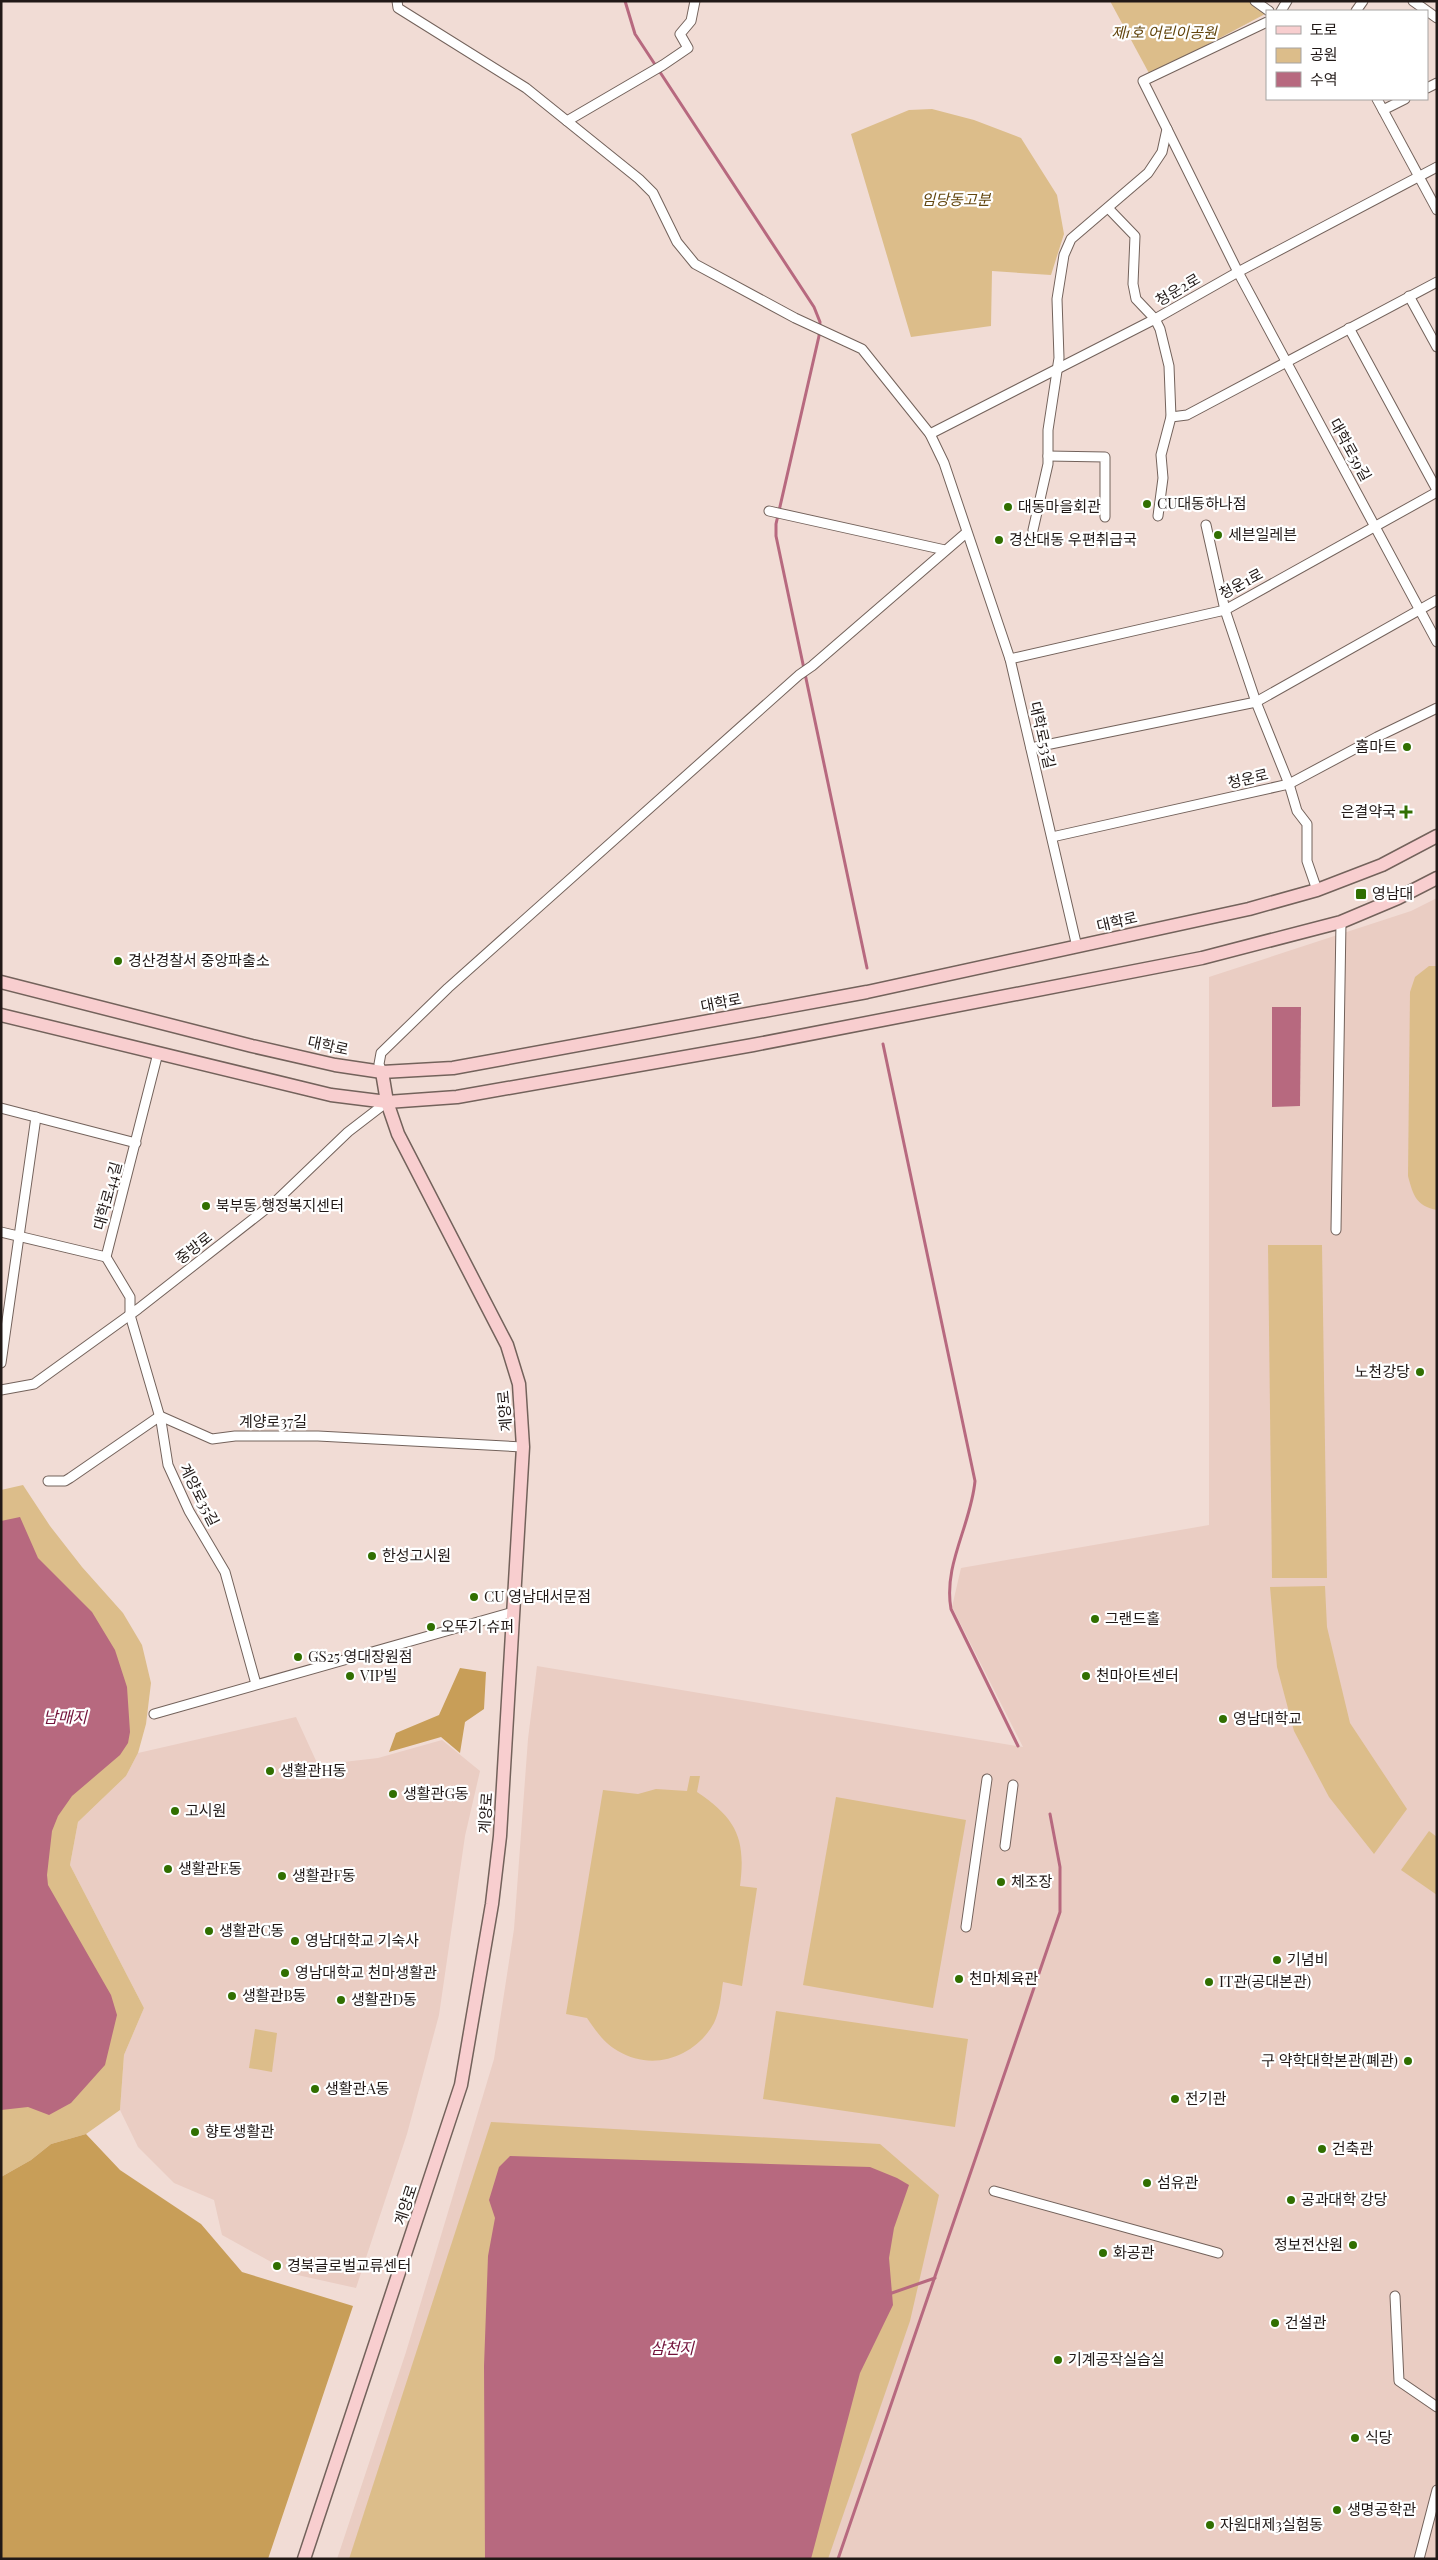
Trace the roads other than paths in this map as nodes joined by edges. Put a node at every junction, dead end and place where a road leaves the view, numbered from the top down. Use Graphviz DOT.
graph roads {
  1 [pos="398,1"];
  2 [pos="696,1"];
  3 [pos="1255,1"];
  4 [pos="1413,1"];
  5 [pos="1268,10"];
  6 [pos="1426,10"];
  7 [pos="1266,22"];
  8 [pos="1378,100"];
  9 [pos="1403,100"];
  10 [pos="1383,110"];
  11 [pos="567,121"];
  12 [pos="1167,129"];
  13 [pos="1437,167"];
  14 [pos="1418,177"];
  15 [pos="1108,208"];
  16 [pos="1437,210"];
  17 [pos="1238,272"];
  18 [pos="1437,282"];
  19 [pos="1410,296"];
  20 [pos="1155,319"];
  21 [pos="1349,328"];
  22 [pos="1437,347"];
  23 [pos="1286,362"];
  24 [pos="1057,370"];
  25 [pos="1171,417"];
  26 [pos="930,434"];
  27 [pos="1048,456"];
  28 [pos="1437,491"];
  29 [pos="769,511"];
  30 [pos="1158,516"];
  31 [pos="1105,517"];
  32 [pos="1206,525"];
  33 [pos="1376,525"];
  34 [pos="1033,530"];
  35 [pos="966,534"];
  36 [pos="945,550"];
  37 [pos="1437,600"];
  38 [pos="1224,610"];
  39 [pos="1420,610"];
  40 [pos="1437,642"];
  41 [pos="1010,660"];
  42 [pos="1256,702"];
  43 [pos="1437,708"];
  44 [pos="1031,748"];
  45 [pos="1289,784"];
  46 [pos="1437,836"];
  47 [pos="1052,837"];
  48 [pos="1437,878"];
  49 [pos="1317,890"];
  50 [pos="1341,922"];
  51 [pos="1077,947"];
  52 [pos="1,982"];
  53 [pos="1,1015"];
  54 [pos="158,1053"];
  55 [pos="382,1072"];
  56 [pos="387,1102"];
  57 [pos="1,1108"];
  58 [pos="36,1117"];
  59 [pos="136,1143"];
  60 [pos="1336,1230"];
  61 [pos="1,1232"];
  62 [pos="19,1236"];
  63 [pos="106,1257"];
  64 [pos="130,1315"];
  65 [pos="1,1363"];
  66 [pos="1,1390"];
  67 [pos="160,1416"];
  68 [pos="523,1447"];
  69 [pos="48,1481"];
  70 [pos="513,1612"];
  71 [pos="256,1684"];
  72 [pos="154,1714"];
  73 [pos="987,1779"];
  74 [pos="1013,1785"];
  75 [pos="1005,1846"];
  76 [pos="966,1927"];
  77 [pos="994,2191"];
  78 [pos="1218,2254"];
  79 [pos="1395,2296"];
  80 [pos="1437,2407"];
  81 [pos="1437,2490"];
  82 [pos="304,2559"];
  83 [pos="1419,2559"];
  1 -- 11 [label="street, 대학로53길"];
  2 -- 11 [label="street"];
  3 -- 5 [label="street"];
  4 -- 6 [label="street"];
  7 -- 12 [label="street, 대학로59길"];
  8 -- 10 [label="street"];
  9 -- 10 [label="street"];
  10 -- 14 [label="street"];
  11 -- 26 [label="street, 대학로53길"];
  12 -- 15 [label="street"];
  12 -- 17 [label="street, 대학로59길"];
  13 -- 14 [label="street, 청운2로"];
  14 -- 16 [label="street"];
  14 -- 17 [label="street, 청운2로"];
  15 -- 20 [label="street"];
  15 -- 24 [label="street"];
  17 -- 20 [label="street, 청운2로"];
  17 -- 23 [label="street, 대학로59길"];
  18 -- 19 [label="street"];
  19 -- 21 [label="street"];
  19 -- 22 [label="street"];
  20 -- 24 [label="street, 청운2로"];
  20 -- 25 [label="street"];
  21 -- 23 [label="street"];
  21 -- 28 [label="street"];
  23 -- 25 [label="street"];
  23 -- 33 [label="street, 대학로59길"];
  24 -- 26 [label="street, 청운2로"];
  24 -- 27 [label="street"];
  25 -- 30 [label="street"];
  26 -- 35 [label="street, 대학로53길"];
  27 -- 31 [label="street"];
  27 -- 34 [label="street"];
  28 -- 33 [label="street, 청운1로"];
  29 -- 36 [label="street"];
  32 -- 38 [label="street"];
  33 -- 38 [label="street, 청운1로"];
  33 -- 39 [label="street, 대학로59길"];
  35 -- 36 [label="street"];
  35 -- 41 [label="street, 대학로53길"];
  36 -- 55 [label="street"];
  37 -- 39 [label="street"];
  38 -- 41 [label="street, 청운1로"];
  38 -- 42 [label="street"];
  39 -- 40 [label="street, 대학로59길"];
  39 -- 42 [label="street"];
  41 -- 44 [label="street, 대학로53길"];
  42 -- 44 [label="street"];
  42 -- 45 [label="street"];
  43 -- 45 [label="street, 청운로"];
  44 -- 47 [label="street, 대학로53길"];
  45 -- 47 [label="street, 청운로"];
  45 -- 49 [label="street"];
  46 -- 49 [label="main road, 대학로"];
  47 -- 51 [label="street, 대학로53길"];
  48 -- 50 [label="main road"];
  49 -- 51 [label="main road, 대학로"];
  50 -- 56 [label="main road"];
  50 -- 60 [label="street"];
  51 -- 55 [label="main road, 대학로"];
  52 -- 55 [label="main road, 대학로"];
  53 -- 54 [label="main road"];
  54 -- 56 [label="main road"];
  54 -- 59 [label="street, 대학로44길"];
  55 -- 56 [label="main road, 계양로"];
  56 -- 64 [label="street, 중방로"];
  56 -- 68 [label="main road, 계양로"];
  57 -- 58 [label="street"];
  58 -- 59 [label="street"];
  58 -- 62 [label="street"];
  59 -- 63 [label="street, 대학로44길"];
  61 -- 62 [label="street"];
  62 -- 63 [label="street"];
  62 -- 65 [label="street"];
  63 -- 64 [label="street"];
  64 -- 66 [label="street, 중방로"];
  64 -- 67 [label="street, 계양로35길"];
  67 -- 68 [label="street, 계양로37길"];
  67 -- 69 [label="street"];
  67 -- 71 [label="street, 계양로35길"];
  68 -- 70 [label="main road, 계양로"];
  70 -- 71 [label="street"];
  70 -- 82 [label="main road, 계양로"];
  71 -- 72 [label="street"];
  73 -- 76 [label="street"];
  74 -- 75 [label="street"];
  77 -- 78 [label="street"];
  79 -- 80 [label="street"];
  81 -- 83 [label="street"];
}
